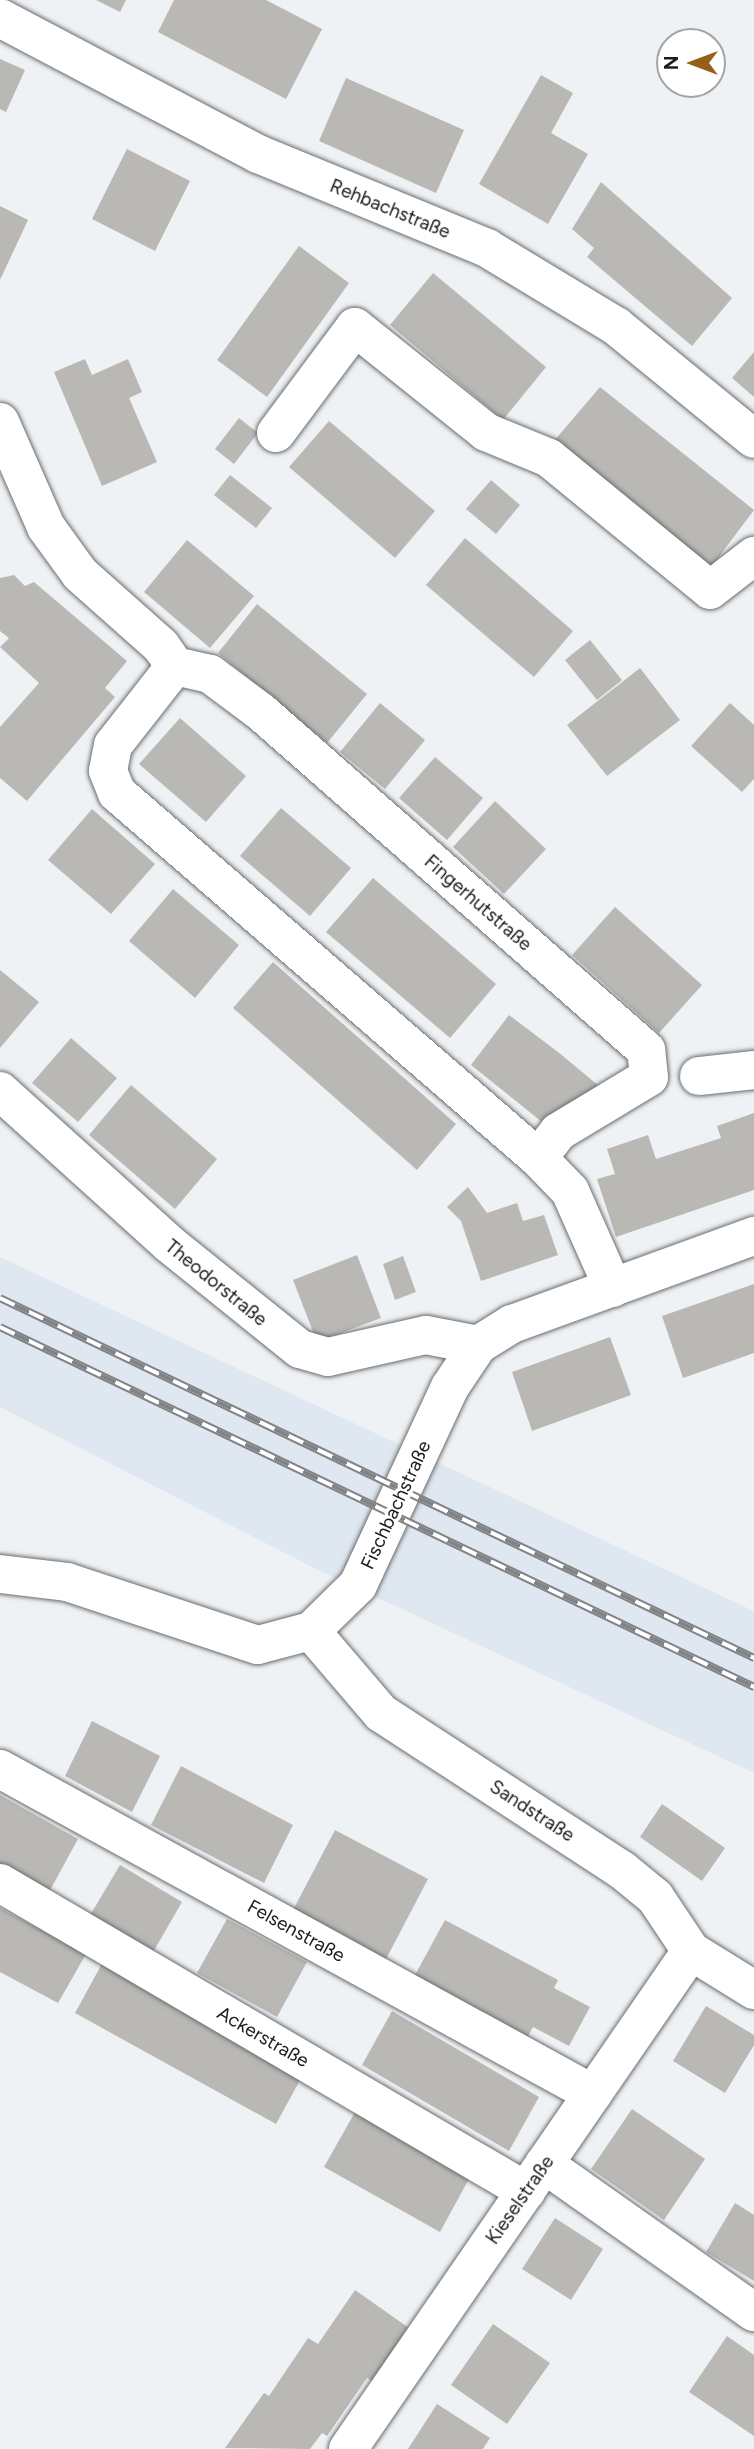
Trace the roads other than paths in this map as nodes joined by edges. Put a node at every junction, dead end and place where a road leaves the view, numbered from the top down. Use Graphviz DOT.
graph roads {
  1 [pos="0,18"];
  2 [pos="0,422"];
  3 [pos="276,433"];
  4 [pos="754,439"];
  5 [pos="754,556"];
  6 [pos="174,666"];
  7 [pos="754,1070"];
  8 [pos="699,1076"];
  9 [pos="0,1091"];
  10 [pos="538,1158"];
  11 [pos="754,1236"];
  12 [pos="613,1288"];
  13 [pos="478,1345"];
  14 [pos="0,1574"];
  15 [pos="311,1631"];
  16 [pos="0,1769"];
  17 [pos="0,1883"];
  18 [pos="691,1951"];
  19 [pos="754,1990"];
  20 [pos="593,2094"];
  21 [pos="535,2178"];
  22 [pos="754,2312"];
  23 [pos="348,2449"];
  1 -- 4 [label="street, Rehbachstraße"];
  2 -- 6 [label="street"];
  3 -- 5 [label="street"];
  6 -- 10 [label="street"];
  6 -- 10 [label="street, Fingerhutstraße"];
  7 -- 8 [label="street"];
  9 -- 13 [label="street, Theodorstraße"];
  10 -- 12 [label="street"];
  11 -- 12 [label="street, Fischbachstraße"];
  12 -- 13 [label="street, Fischbachstraße"];
  13 -- 15 [label="street, Fischbachstraße"];
  14 -- 15 [label="street, Fischbachstraße"];
  15 -- 18 [label="street, Sandstraße"];
  16 -- 20 [label="street, Felsenstraße"];
  17 -- 21 [label="street, Ackerstraße"];
  18 -- 19 [label="street, Sandstraße"];
  18 -- 20 [label="street, Kieselstraße"];
  20 -- 21 [label="street, Kieselstraße"];
  21 -- 22 [label="street, Ackerstraße"];
  21 -- 23 [label="street, Kieselstraße"];
}
